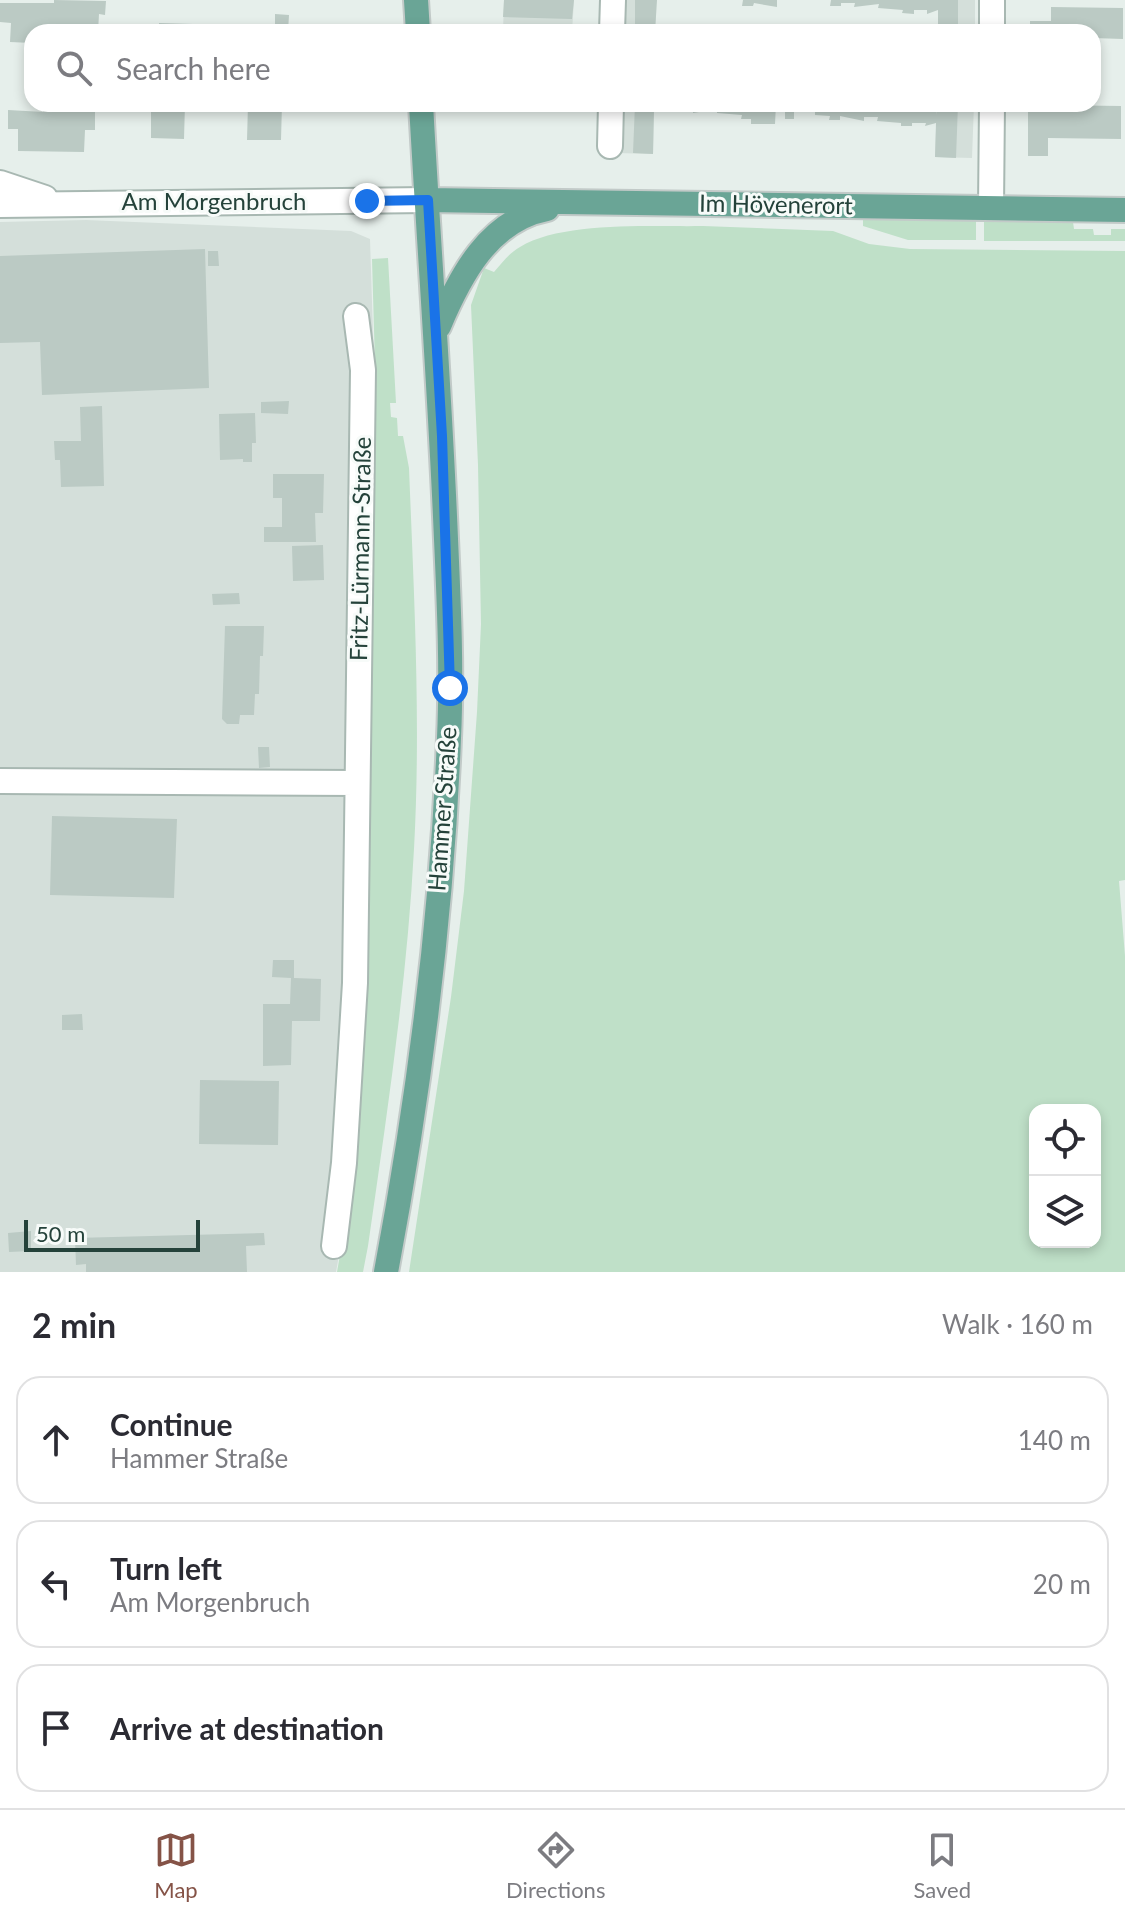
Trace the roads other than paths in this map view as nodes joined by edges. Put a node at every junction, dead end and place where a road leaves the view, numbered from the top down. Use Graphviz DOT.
graph roads {
  1 [pos="416,0"];
  2 [pos="613,0"];
  3 [pos="992,0"];
  4 [pos="418,24"];
  5 [pos="612,24"];
  6 [pos="992,24"];
  7 [pos="422,112"];
  8 [pos="611,112"];
  9 [pos="992,112"];
  10 [pos="610,146"];
  11 [pos="0,183"];
  12 [pos="428,200"];
  13 [pos="581,202"];
  14 [pos="62,204"];
  15 [pos="0,205"];
  16 [pos="991,208"];
  17 [pos="1125,210"];
  18 [pos="356,316"];
  19 [pos="437,331"];
  20 [pos="0,781"];
  21 [pos="357,783"];
  22 [pos="334,1246"];
  23 [pos="386,1272"];
  1 -- 4 [label="main road"];
  2 -- 5 [label="street"];
  3 -- 6 [label="street"];
  7 -- 12 [label="main road, Hammer Straße"];
  8 -- 10 [label="street"];
  9 -- 16 [label="street"];
  11 -- 14 [label="street"];
  12 -- 13 [label="main road, Im Hövenerort"];
  12 -- 14 [label="street, Am Morgenbruch"];
  12 -- 19 [label="main road, Hammer Straße"];
  13 -- 16 [label="main road, Im Hövenerort"];
  13 -- 19 [label="main road"];
  14 -- 15 [label="street, Am Morgenbruch"];
  16 -- 17 [label="main road, Im Hövenerort"];
  18 -- 21 [label="street, Fritz-Lürmann-Straße"];
  19 -- 23 [label="main road, Hammer Straße"];
  20 -- 21 [label="street"];
  21 -- 22 [label="street, Fritz-Lürmann-Straße"];
}
